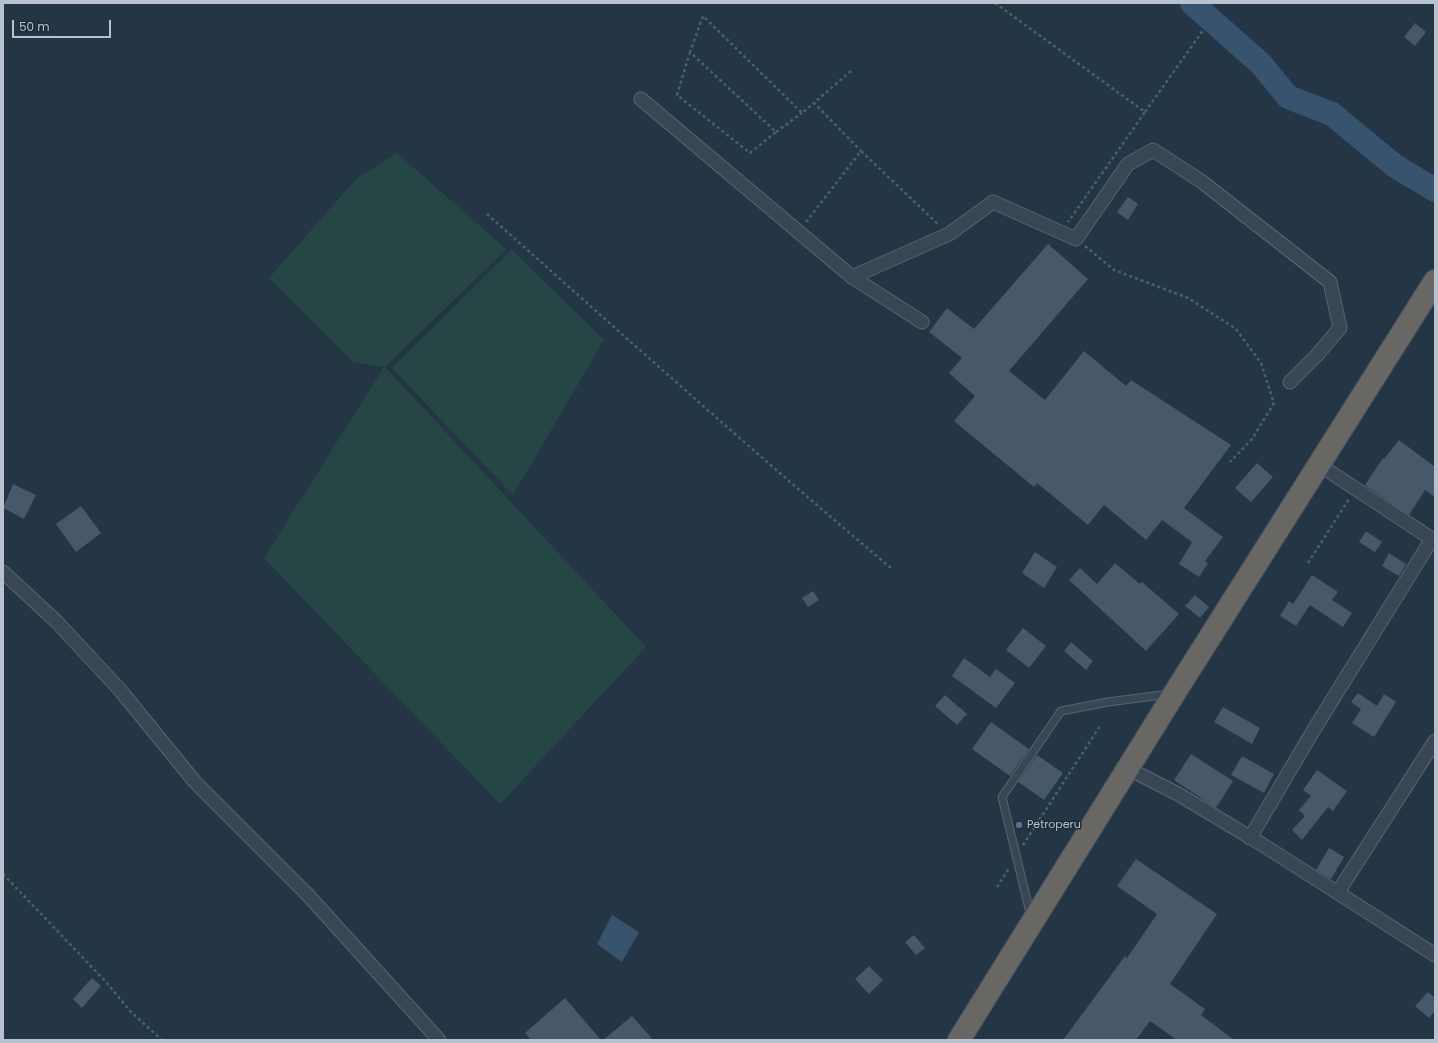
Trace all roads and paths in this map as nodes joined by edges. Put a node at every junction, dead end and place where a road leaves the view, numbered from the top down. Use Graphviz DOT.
graph roads {
  1 [pos="995,3"];
  2 [pos="1204,28"];
  3 [pos="690,52"];
  4 [pos="851,71"];
  5 [pos="641,99"];
  6 [pos="814,103"];
  7 [pos="1145,112"];
  8 [pos="802,113"];
  9 [pos="776,132"];
  10 [pos="861,152"];
  11 [pos="487,214"];
  12 [pos="798,232"];
  13 [pos="1061,232"];
  14 [pos="949,234"];
  15 [pos="1076,239"];
  16 [pos="852,277"];
  17 [pos="1435,281"];
  18 [pos="922,322"];
  19 [pos="1290,382"];
  20 [pos="1230,462"];
  21 [pos="1318,464"];
  22 [pos="1356,489"];
  23 [pos="1434,540"];
  24 [pos="1308,563"];
  25 [pos="891,568"];
  26 [pos="3,572"];
  27 [pos="1174,694"];
  28 [pos="1100,726"];
  29 [pos="1435,741"];
  30 [pos="1127,768"];
  31 [pos="1250,838"];
  32 [pos="1016,857"];
  33 [pos="3,874"];
  34 [pos="997,887"];
  35 [pos="1338,892"];
  36 [pos="1032,923"];
  37 [pos="1434,950"];
  38 [pos="162,1040"];
  39 [pos="439,1040"];
  40 [pos="959,1040"];
  1 -- 7 [label="path"];
  2 -- 7 [label="path"];
  3 -- 8 [label="path"];
  3 -- 9 [label="path"];
  3 -- 9 [label="path"];
  4 -- 6 [label="path"];
  5 -- 12 [label="street"];
  6 -- 8 [label="path"];
  6 -- 10 [label="path"];
  7 -- 13 [label="path"];
  8 -- 9 [label="path"];
  10 -- 12 [label="path"];
  10 -- 14 [label="path"];
  11 -- 25 [label="path"];
  12 -- 16 [label="street"];
  13 -- 14 [label="street"];
  13 -- 15 [label="street"];
  14 -- 16 [label="street"];
  15 -- 19 [label="street"];
  15 -- 20 [label="path"];
  16 -- 18 [label="street"];
  17 -- 21 [label="highway"];
  21 -- 22 [label="street"];
  21 -- 27 [label="highway"];
  22 -- 23 [label="street"];
  22 -- 24 [label="path"];
  23 -- 31 [label="street"];
  26 -- 39 [label="street"];
  27 -- 30 [label="highway"];
  27 -- 32 [label="lane"];
  28 -- 32 [label="path"];
  29 -- 35 [label="street"];
  30 -- 31 [label="street"];
  30 -- 36 [label="highway"];
  31 -- 35 [label="street"];
  32 -- 34 [label="path"];
  32 -- 36 [label="lane"];
  33 -- 38 [label="path"];
  35 -- 37 [label="street"];
  36 -- 40 [label="highway"];
}
